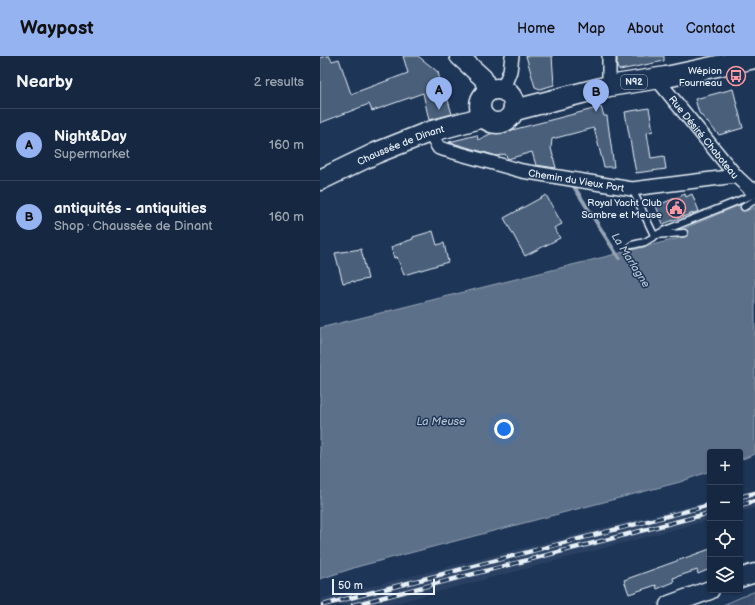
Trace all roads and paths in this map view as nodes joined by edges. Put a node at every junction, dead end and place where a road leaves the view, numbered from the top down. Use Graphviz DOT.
graph roads {
  1 [pos="459,56"];
  2 [pos="512,56"];
  3 [pos="608,56"];
  4 [pos="755,58"];
  5 [pos="656,78"];
  6 [pos="609,86"];
  7 [pos="496,90"];
  8 [pos="515,110"];
  9 [pos="484,117"];
  10 [pos="429,132"];
  11 [pos="736,176"];
  12 [pos="320,180"];
  13 [pos="632,189"];
  14 [pos="755,189"];
  15 [pos="755,194"];
  16 [pos="755,200"];
  17 [pos="744,207"];
  18 [pos="684,233"];
  19 [pos="654,235"];
  20 [pos="632,245"];
  21 [pos="755,573"];
  22 [pos="743,577"];
  23 [pos="707,591"];
  24 [pos="669,605"];
  1 -- 7 [label="main road"];
  2 -- 7 [label="street"];
  3 -- 6 [label="street"];
  4 -- 5 [label="main road, N92"];
  5 -- 6 [label="main road, N92"];
  5 -- 11 [label="street, Rue Désiré Chaboteau"];
  6 -- 8 [label="main road, N92"];
  7 -- 8 [label="main road"];
  7 -- 9 [label="main road"];
  8 -- 9 [label="main road, N92"];
  9 -- 10 [label="main road, Chaussée de Dinant"];
  10 -- 12 [label="main road, Chaussée de Dinant"];
  10 -- 13 [label="street, Chemin du Vieux Port"];
  11 -- 13 [label="street, Chemin du Vieux Port"];
  11 -- 14 [label="street, Rue Désiré Chaboteau"];
  13 -- 19 [label="lane"];
  15 -- 19 [label="lane"];
  16 -- 17 [label="lane"];
  18 -- 19 [label="lane"];
  19 -- 20 [label="lane"];
  21 -- 22 [label="main road"];
  23 -- 24 [label="main road"];
}
